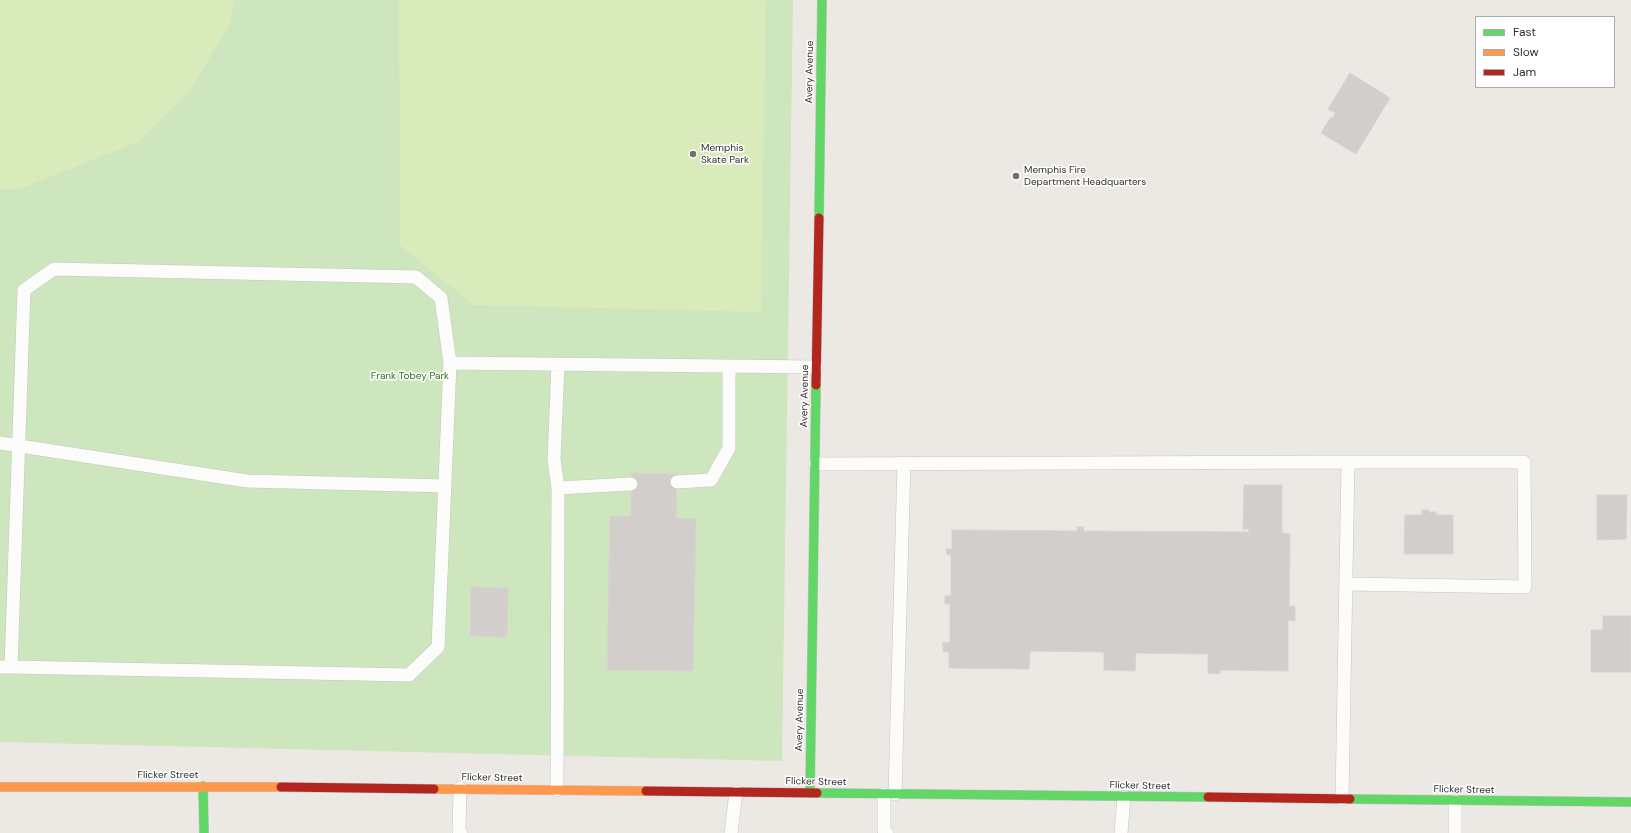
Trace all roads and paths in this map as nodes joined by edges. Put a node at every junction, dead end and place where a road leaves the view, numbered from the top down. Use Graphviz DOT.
graph roads {
  1 [pos="822,0"];
  2 [pos="450,362"];
  3 [pos="558,365"];
  4 [pos="729,366"];
  5 [pos="816,367"];
  6 [pos="0,443"];
  7 [pos="19,446"];
  8 [pos="1348,462"];
  9 [pos="904,463"];
  10 [pos="815,464"];
  11 [pos="677,482"];
  12 [pos="631,484"];
  13 [pos="445,486"];
  14 [pos="558,488"];
  15 [pos="1346,584"];
  16 [pos="6,667"];
  17 [pos="203,786"];
  18 [pos="0,787"];
  19 [pos="460,788"];
  20 [pos="557,790"];
  21 [pos="736,792"];
  22 [pos="810,793"];
  23 [pos="889,794"];
  24 [pos="1124,797"];
  25 [pos="1342,799"];
  26 [pos="1455,801"];
  27 [pos="1631,802"];
  28 [pos="204,833"];
  29 [pos="461,833"];
  30 [pos="731,833"];
  31 [pos="887,833"];
  32 [pos="1121,833"];
  33 [pos="1455,833"];
  1 -- 5 [label="street, Avery Avenue"];
  2 -- 3 [label="lane"];
  2 -- 7 [label="lane"];
  2 -- 13 [label="lane"];
  3 -- 4 [label="lane"];
  3 -- 14 [label="lane"];
  4 -- 5 [label="lane"];
  4 -- 11 [label="lane"];
  5 -- 10 [label="street, Avery Avenue"];
  6 -- 7 [label="lane"];
  7 -- 13 [label="lane"];
  7 -- 16 [label="lane"];
  8 -- 9 [label="lane"];
  8 -- 15 [label="lane"];
  8 -- 15 [label="lane"];
  9 -- 10 [label="lane"];
  9 -- 23 [label="lane"];
  10 -- 22 [label="street, Avery Avenue"];
  12 -- 14 [label="lane"];
  13 -- 16 [label="lane"];
  14 -- 20 [label="lane"];
  15 -- 25 [label="lane"];
  17 -- 18 [label="street, Flicker Street"];
  17 -- 19 [label="street, Flicker Street"];
  17 -- 28 [label="street"];
  19 -- 20 [label="street, Flicker Street"];
  19 -- 29 [label="lane"];
  20 -- 21 [label="street, Flicker Street"];
  21 -- 22 [label="street, Flicker Street"];
  21 -- 30 [label="lane"];
  22 -- 23 [label="street, Flicker Street"];
  23 -- 24 [label="street, Flicker Street"];
  23 -- 31 [label="lane"];
  24 -- 25 [label="street, Flicker Street"];
  24 -- 32 [label="lane"];
  25 -- 26 [label="street, Flicker Street"];
  26 -- 27 [label="street, Flicker Street"];
  26 -- 33 [label="lane"];
}
